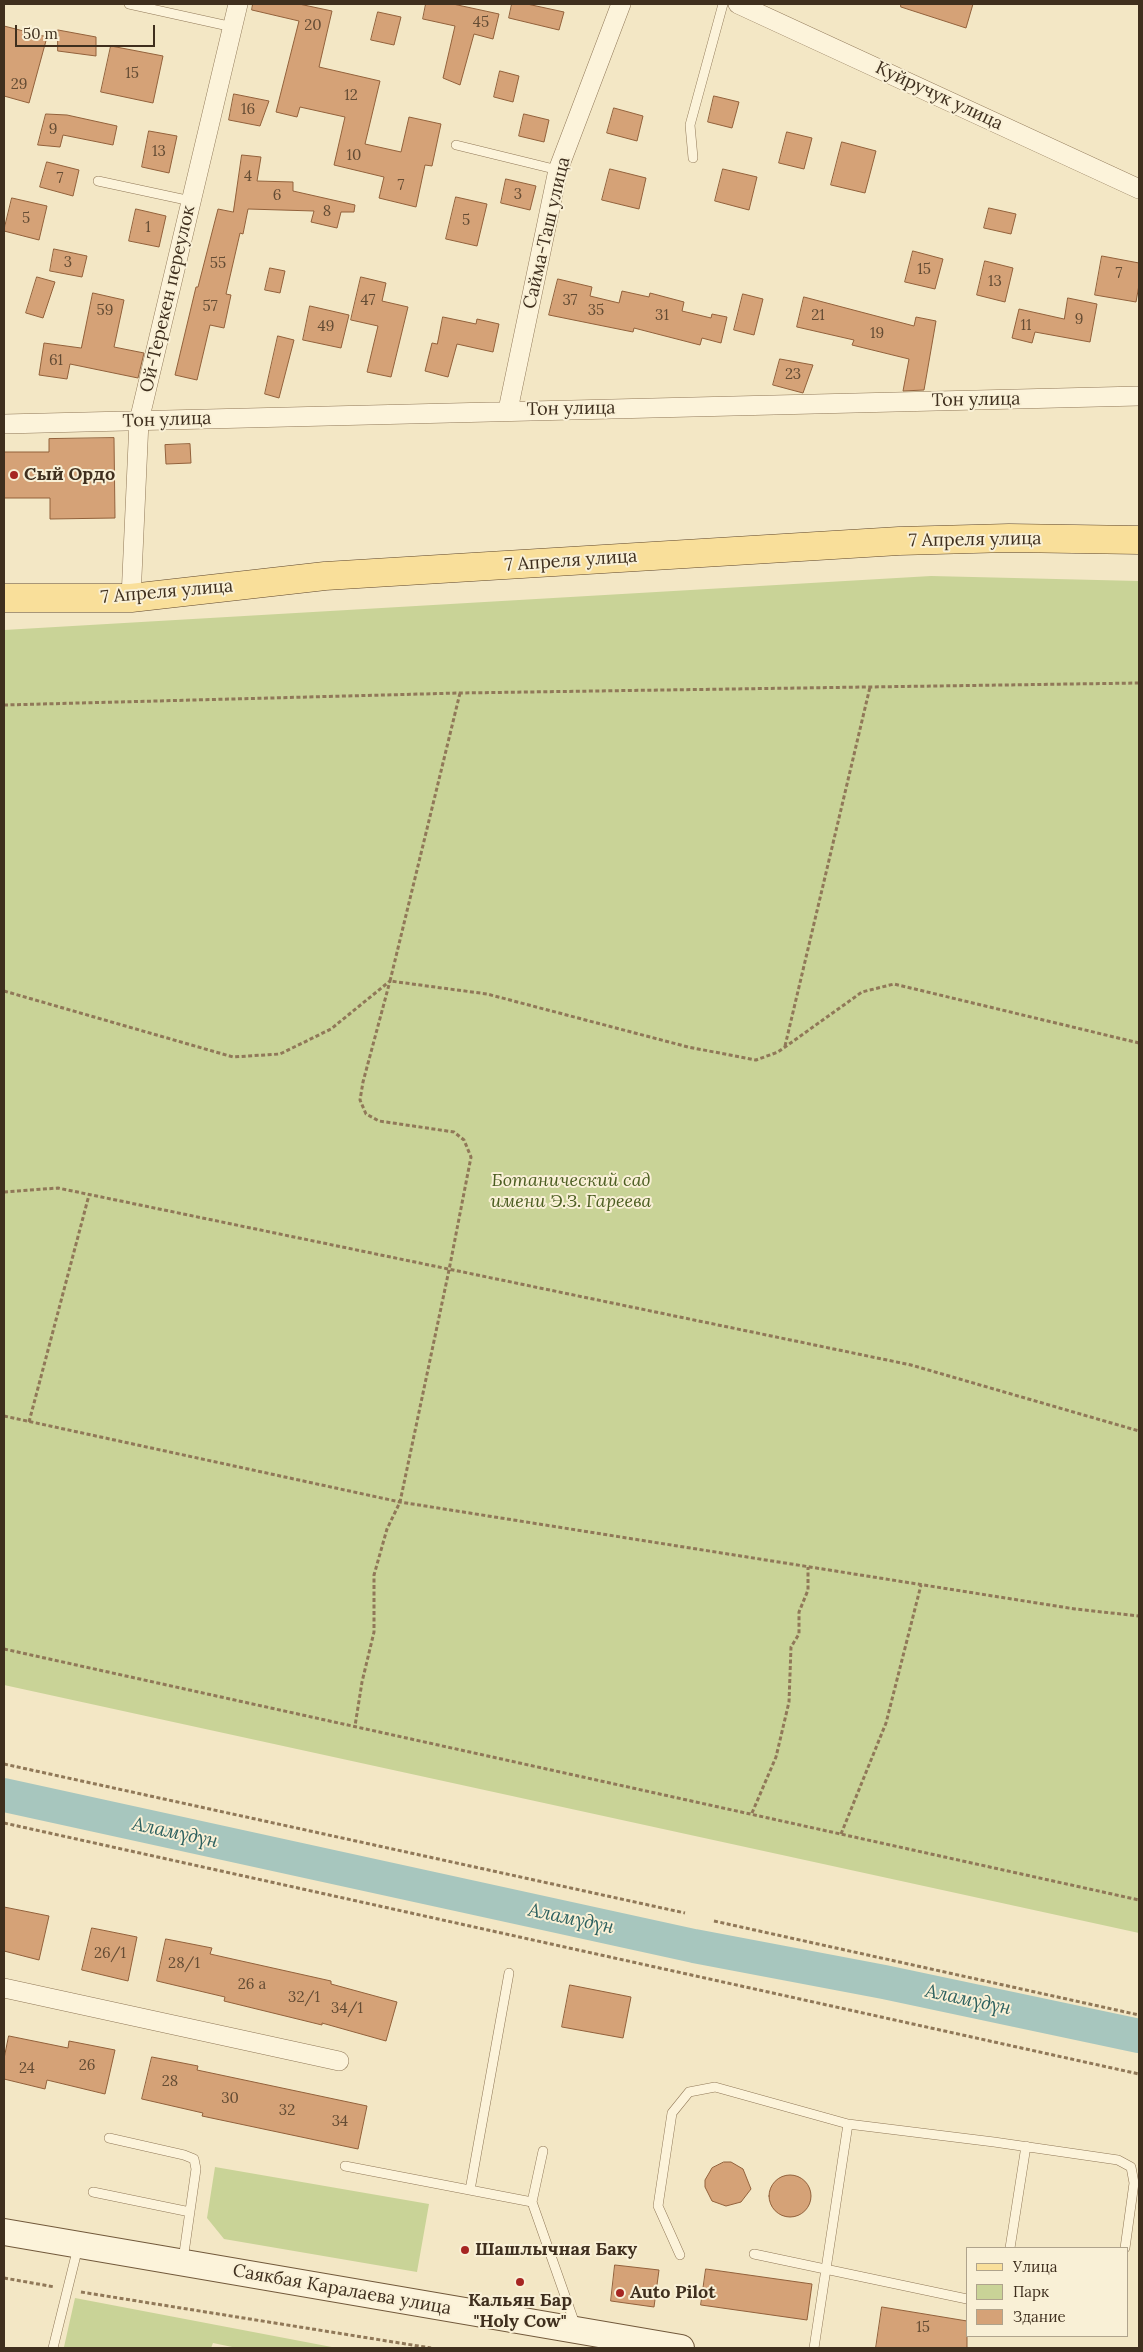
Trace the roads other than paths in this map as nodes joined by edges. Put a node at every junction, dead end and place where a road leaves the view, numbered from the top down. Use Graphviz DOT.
graph roads {
  1 [pos="129,4"];
  2 [pos="238,4"];
  3 [pos="621,4"];
  4 [pos="723,4"];
  5 [pos="738,4"];
  6 [pos="233,27"];
  7 [pos="456,145"];
  8 [pos="693,158"];
  9 [pos="558,170"];
  10 [pos="98,181"];
  11 [pos="1139,189"];
  12 [pos="191,201"];
  13 [pos="1139,396"];
  14 [pos="508,410"];
  15 [pos="139,421"];
  16 [pos="4,424"];
  17 [pos="1139,540"];
  18 [pos="4,598"];
  19 [pos="132,598"];
  20 [pos="508,1973"];
  21 [pos="4,1988"];
  22 [pos="339,2061"];
  23 [pos="848,2124"];
  24 [pos="109,2138"];
  25 [pos="1026,2146"];
  26 [pos="543,2151"];
  27 [pos="345,2166"];
  28 [pos="470,2190"];
  29 [pos="93,2192"];
  30 [pos="532,2202"];
  31 [pos="190,2212"];
  32 [pos="4,2232"];
  33 [pos="78,2245"];
  34 [pos="1010,2247"];
  35 [pos="1125,2247"];
  36 [pos="754,2254"];
  37 [pos="680,2255"];
  38 [pos="183,2262"];
  39 [pos="826,2269"];
  40 [pos="966,2299"];
  41 [pos="585,2337"];
  42 [pos="53,2348"];
  43 [pos="681,2348"];
  44 [pos="814,2348"];
  1 -- 6 [label="lane"];
  2 -- 6 [label="street, Ой-Терекен переулок"];
  3 -- 9 [label="street, Сайма-Таш улица"];
  4 -- 8 [label="lane"];
  5 -- 11 [label="street, Куйручук улица"];
  6 -- 12 [label="street, Ой-Терекен переулок"];
  7 -- 9 [label="lane"];
  9 -- 14 [label="street, Сайма-Таш улица"];
  10 -- 12 [label="lane"];
  12 -- 15 [label="street, Ой-Терекен переулок"];
  13 -- 14 [label="street, Тон улица"];
  14 -- 15 [label="street, Тон улица"];
  15 -- 16 [label="street, Тон улица"];
  15 -- 19 [label="street, Ой-Терекен переулок"];
  17 -- 19 [label="main road, 7 Апреля улица"];
  18 -- 19 [label="main road, 7 Апреля улица"];
  20 -- 28 [label="lane"];
  21 -- 22 [label="street"];
  23 -- 25 [label="lane"];
  23 -- 37 [label="lane"];
  23 -- 39 [label="lane"];
  24 -- 31 [label="lane"];
  25 -- 34 [label="lane"];
  25 -- 35 [label="lane"];
  26 -- 30 [label="lane"];
  27 -- 28 [label="lane"];
  28 -- 30 [label="lane"];
  29 -- 31 [label="lane"];
  30 -- 41 [label="lane"];
  31 -- 38 [label="lane"];
  32 -- 33 [label="main road, Саякбая Каралаева улица"];
  33 -- 38 [label="main road, Саякбая Каралаева улица"];
  33 -- 42 [label="lane"];
  36 -- 39 [label="lane"];
  38 -- 41 [label="main road, Саякбая Каралаева улица"];
  39 -- 40 [label="lane"];
  39 -- 44 [label="lane"];
  41 -- 43 [label="main road, Саякбая Каралаева улица"];
}
